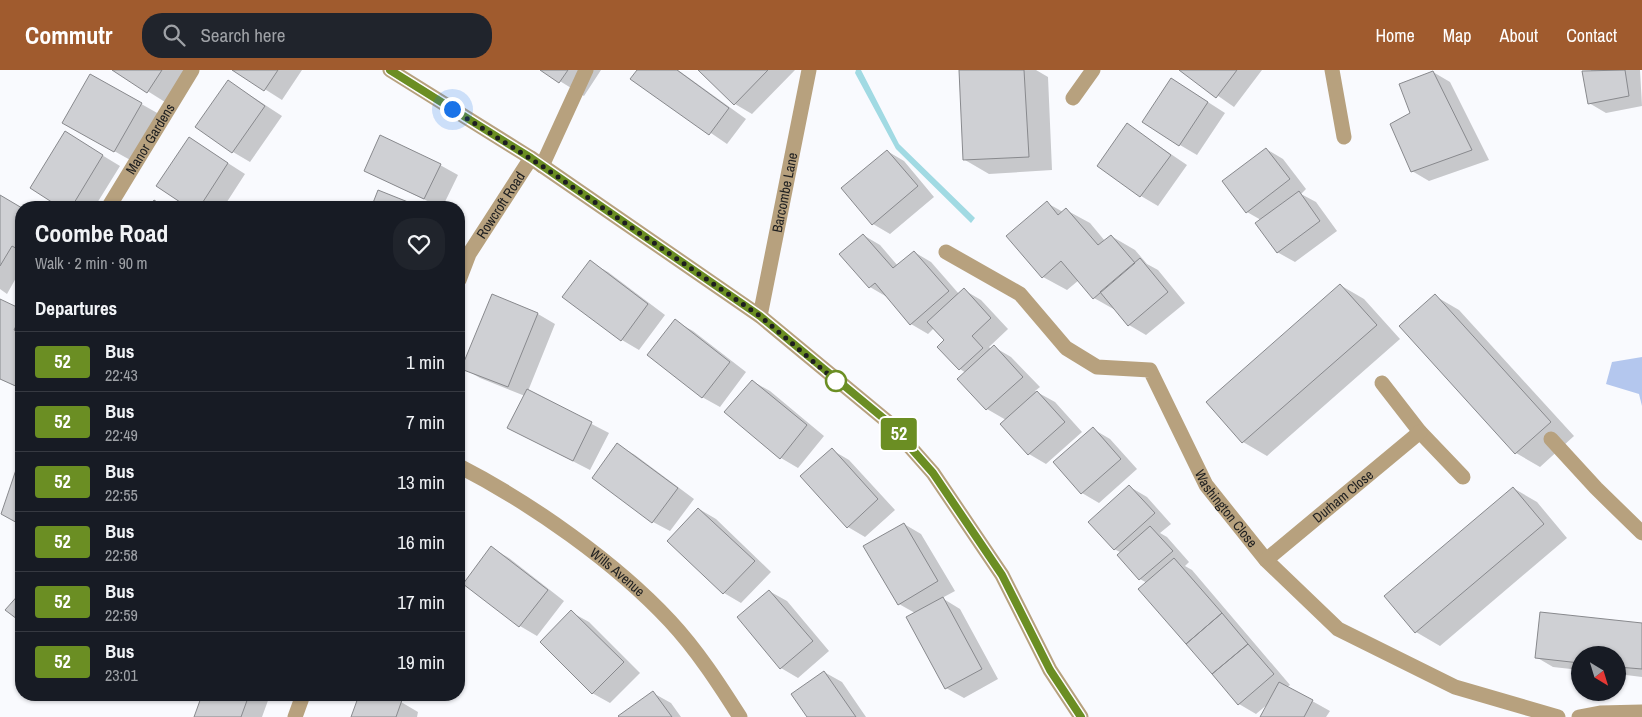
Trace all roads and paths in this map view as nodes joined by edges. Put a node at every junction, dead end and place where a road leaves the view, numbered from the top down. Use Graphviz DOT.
graph roads {
  1 [pos="192,70"];
  2 [pos="390,70"];
  3 [pos="586,70"];
  4 [pos="809,70"];
  5 [pos="1092,70"];
  6 [pos="1332,70"];
  7 [pos="1073,98"];
  8 [pos="1344,137"];
  9 [pos="536,162"];
  10 [pos="112,201"];
  11 [pos="946,252"];
  12 [pos="465,264"];
  13 [pos="760,316"];
  14 [pos="1382,383"];
  15 [pos="1420,432"];
  16 [pos="1551,439"];
  17 [pos="465,469"];
  18 [pos="1463,477"];
  19 [pos="1642,533"];
  20 [pos="1266,560"];
  21 [pos="301,701"];
  22 [pos="1642,712"];
  23 [pos="295,717"];
  24 [pos="740,717"];
  25 [pos="1081,717"];
  26 [pos="1558,717"];
  27 [pos="1579,717"];
  1 -- 10 [label="street, Manor Gardens"];
  2 -- 9 [label="street"];
  3 -- 9 [label="street, Rowcroft Road"];
  4 -- 13 [label="street, Barcombe Lane"];
  5 -- 7 [label="street"];
  6 -- 8 [label="street"];
  9 -- 12 [label="street, Rowcroft Road"];
  9 -- 13 [label="street"];
  11 -- 20 [label="street, Washington Close"];
  13 -- 25 [label="street"];
  14 -- 15 [label="street"];
  15 -- 18 [label="street"];
  15 -- 20 [label="street, Durham Close"];
  16 -- 19 [label="street"];
  17 -- 24 [label="street, Wills Avenue"];
  20 -- 26 [label="street, Washington Close"];
  21 -- 23 [label="street"];
  22 -- 27 [label="street"];
}
